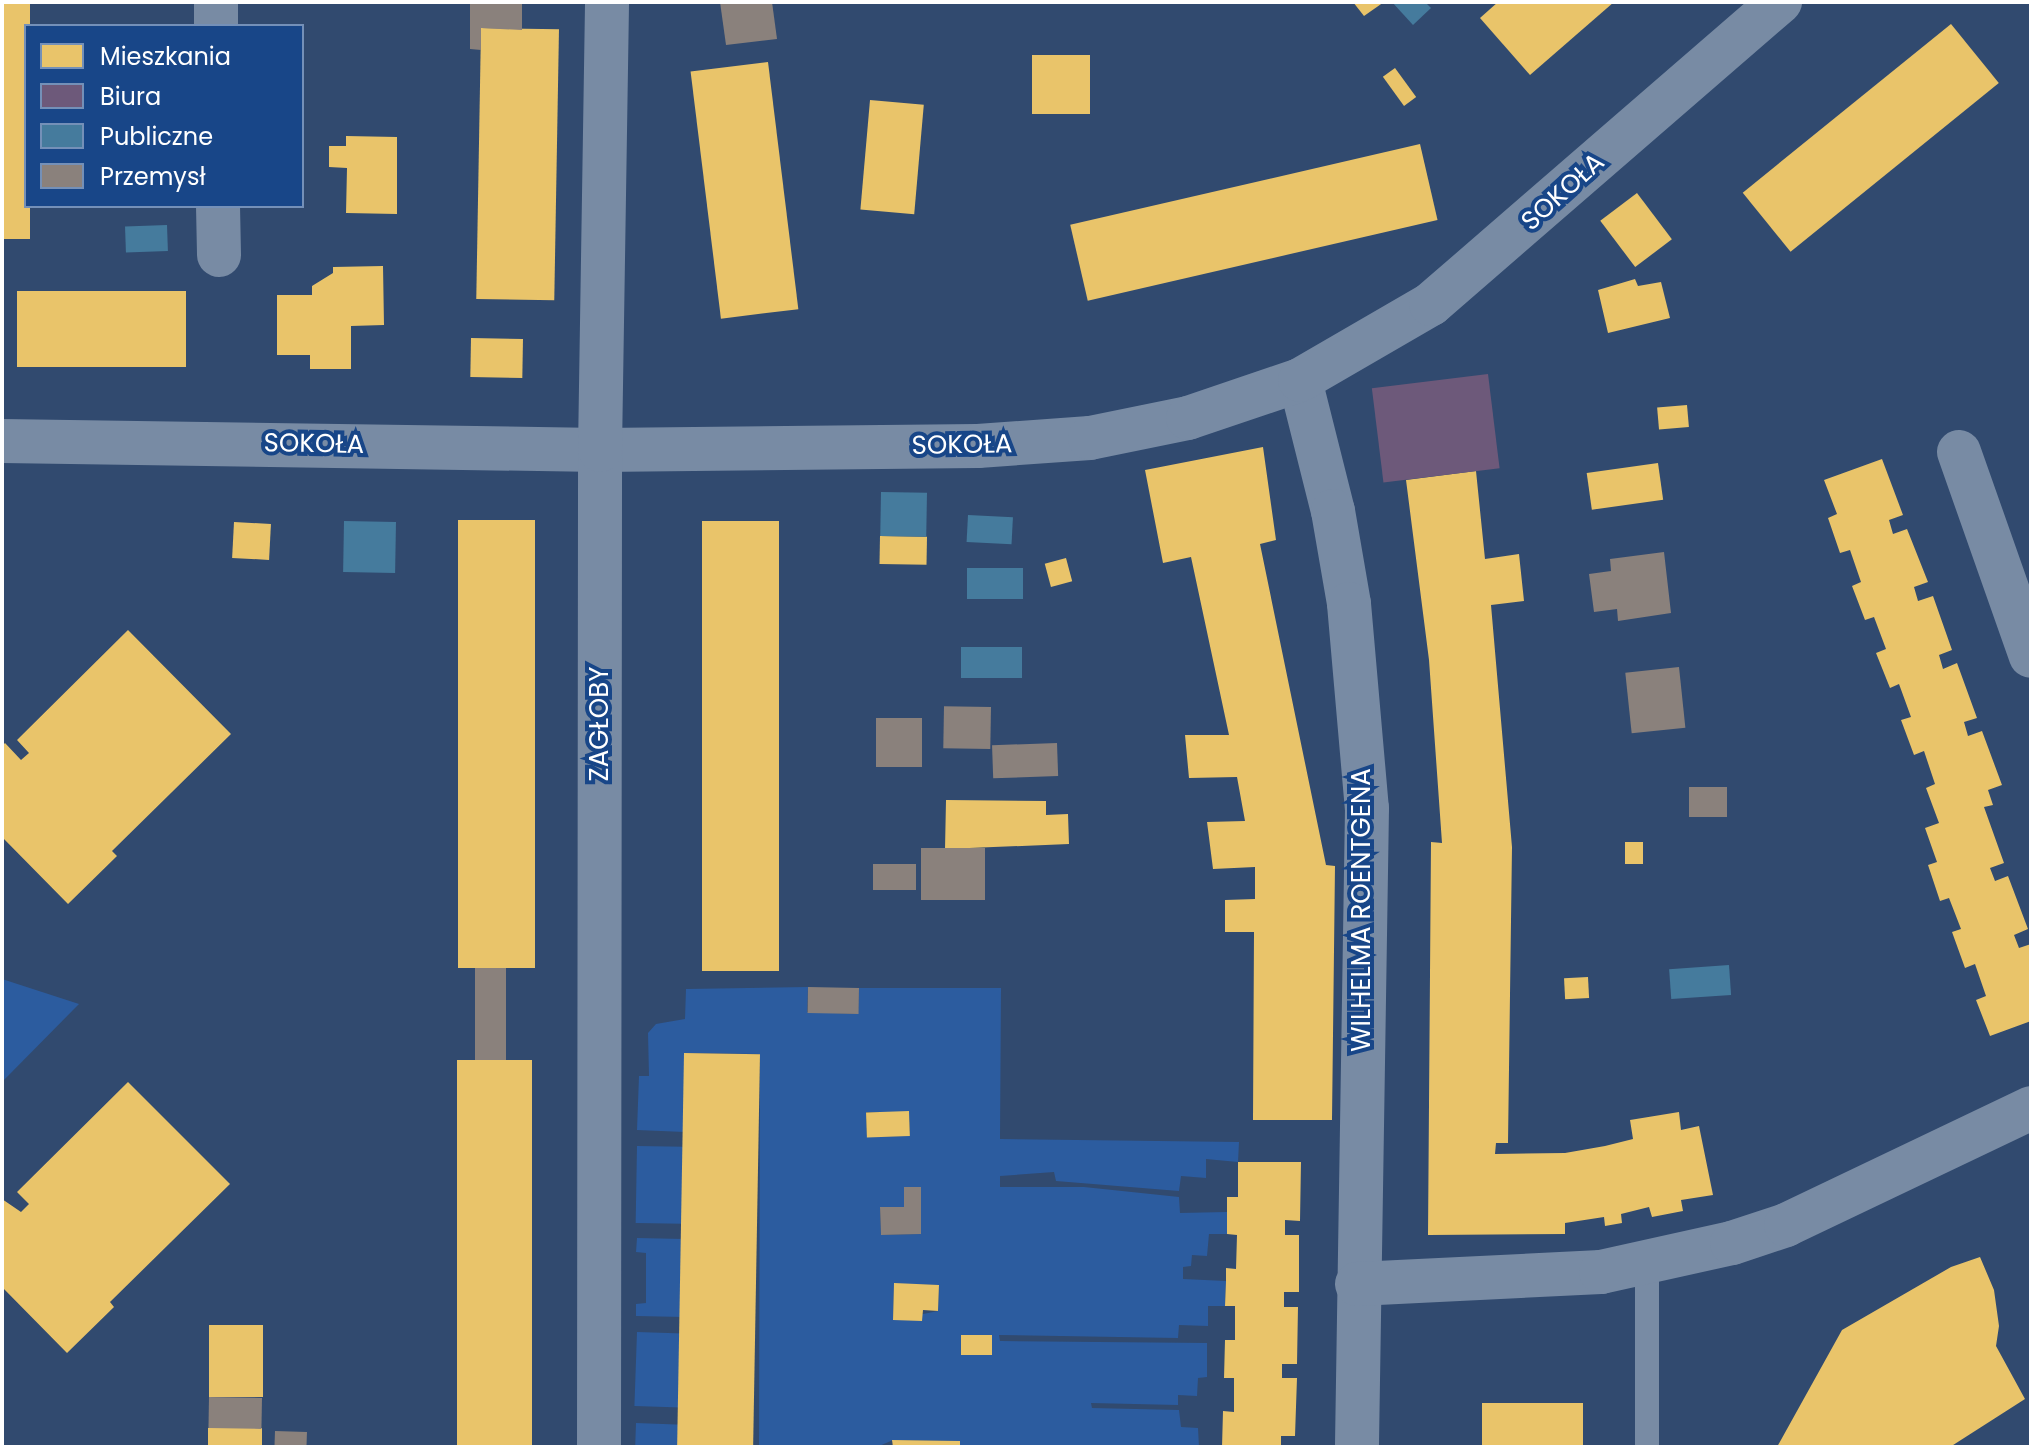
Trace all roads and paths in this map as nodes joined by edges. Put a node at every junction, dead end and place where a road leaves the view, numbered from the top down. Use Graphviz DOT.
graph roads {
  1 [pos="216,2"];
  2 [pos="607,2"];
  3 [pos="1780,2"];
  4 [pos="216,24"];
  5 [pos="218,208"];
  6 [pos="219,255"];
  7 [pos="1300,380"];
  8 [pos="2,441"];
  9 [pos="600,450"];
  10 [pos="1959,452"];
  11 [pos="2031,656"];
  12 [pos="2031,1108"];
  13 [pos="1647,1266"];
  14 [pos="1357,1284"];
  15 [pos="599,1447"];
  16 [pos="1357,1447"];
  17 [pos="1647,1447"];
  1 -- 4 [label="street"];
  2 -- 9 [label="street, ZAGŁOBY"];
  3 -- 7 [label="street, SOKOŁA"];
  5 -- 6 [label="street"];
  7 -- 9 [label="street, SOKOŁA"];
  7 -- 14 [label="street, WILHELMA ROENTGENA"];
  8 -- 9 [label="street, SOKOŁA"];
  9 -- 15 [label="street, ZAGŁOBY"];
  10 -- 11 [label="street"];
  12 -- 13 [label="street"];
  13 -- 14 [label="street"];
  13 -- 17 [label="lane"];
  14 -- 16 [label="street, WILHELMA ROENTGENA"];
}
